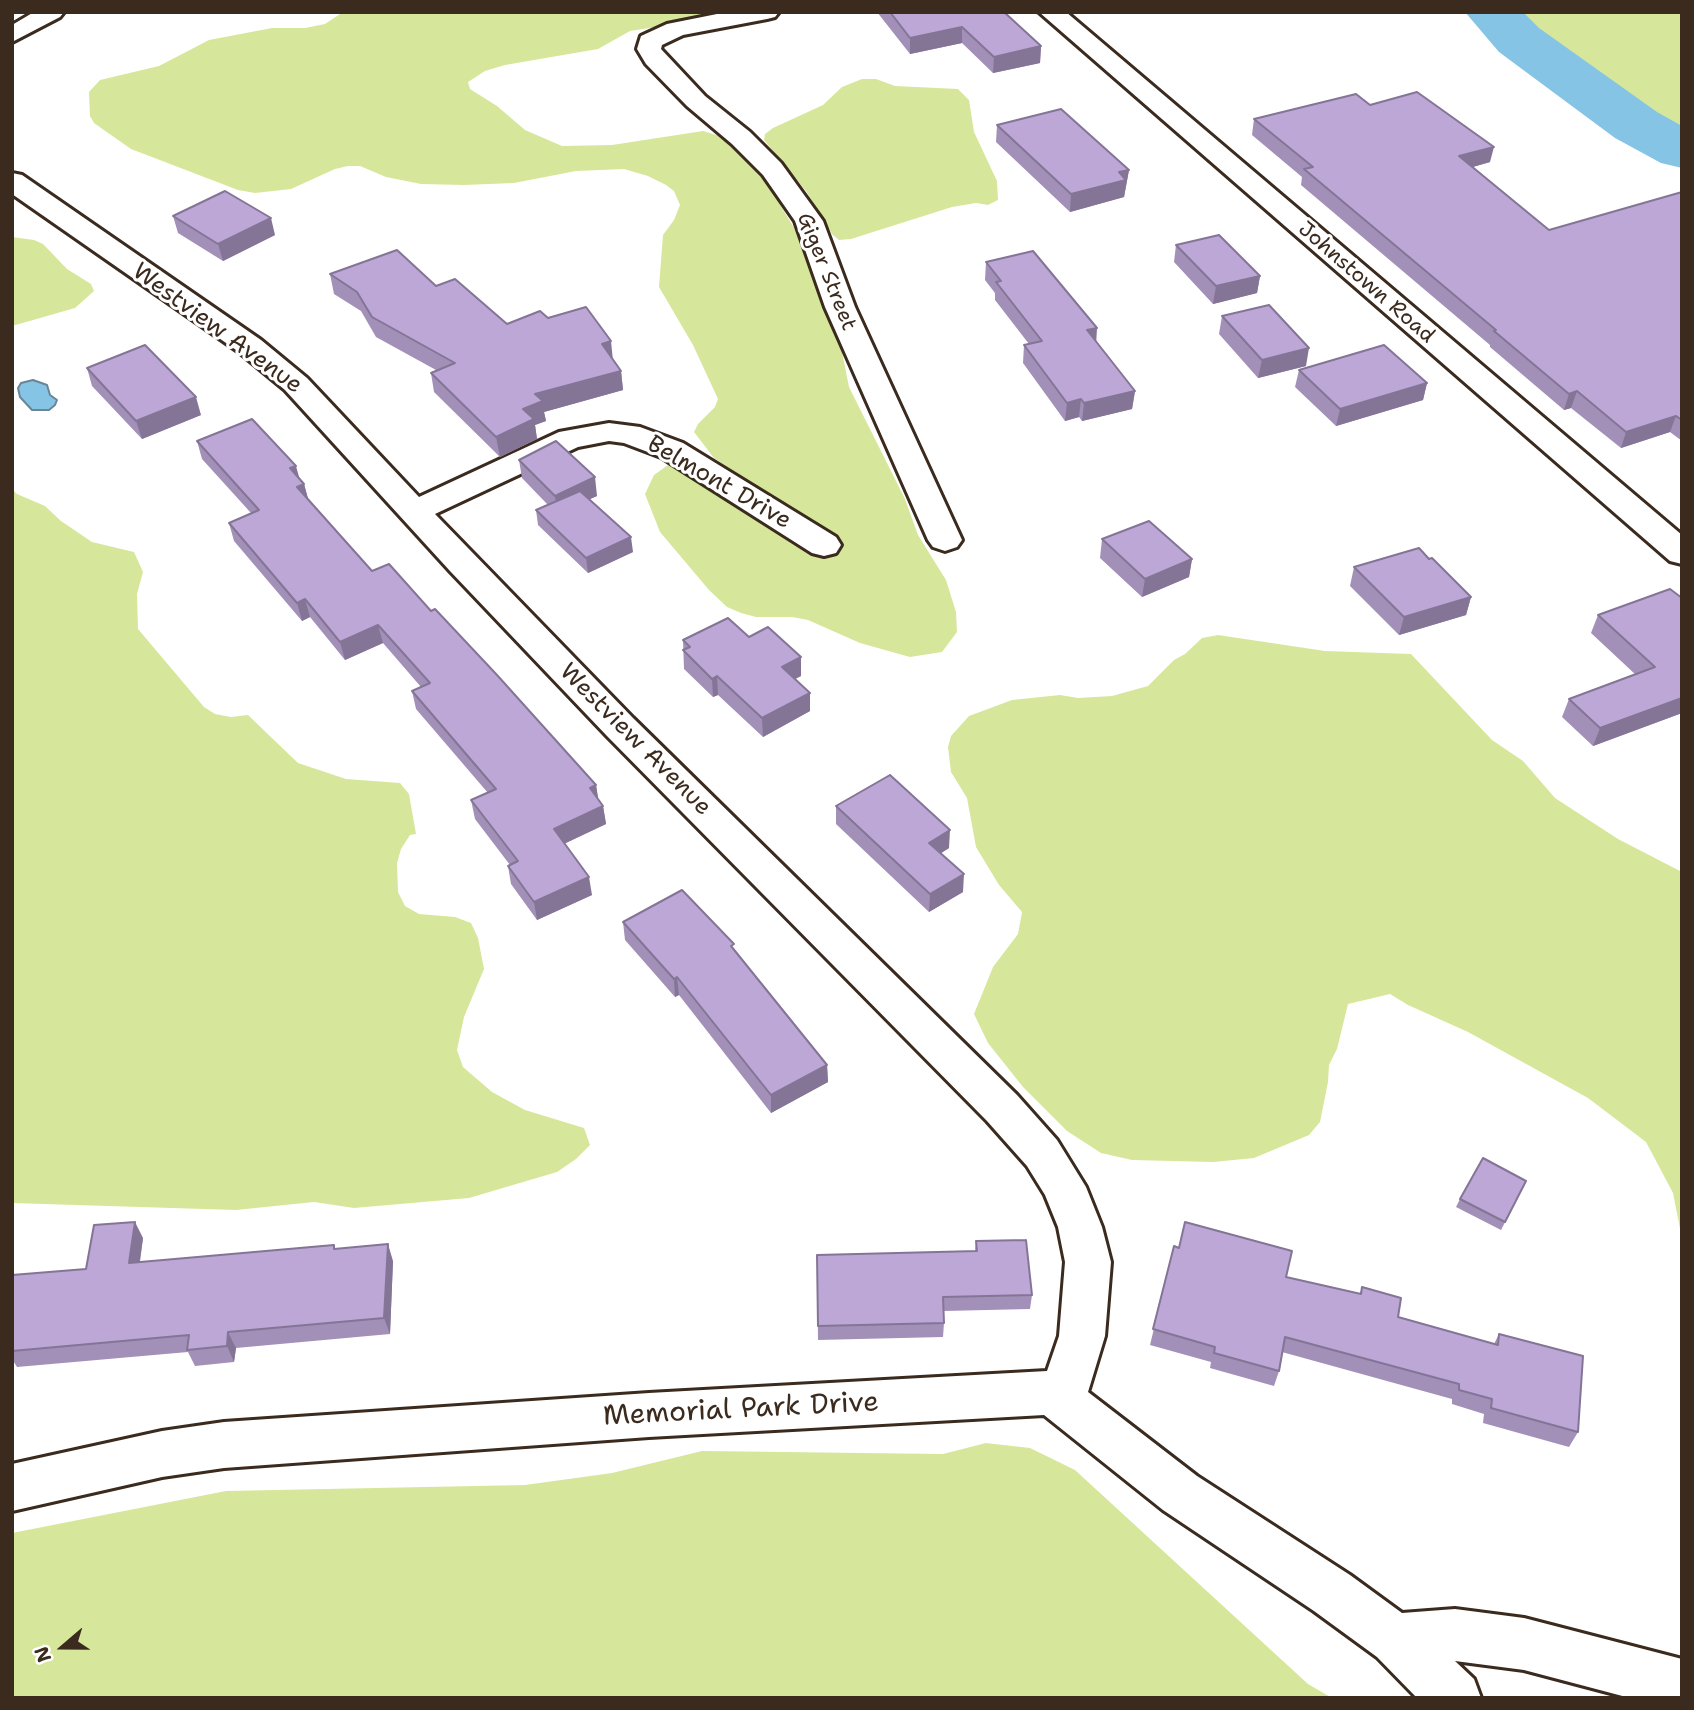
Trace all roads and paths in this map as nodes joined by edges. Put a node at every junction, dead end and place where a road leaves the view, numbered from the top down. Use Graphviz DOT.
graph roads {
  1 [pos="52,12"];
  2 [pos="767,12"];
  3 [pos="1051,12"];
  4 [pos="12,35"];
  5 [pos="12,181"];
  6 [pos="415,511"];
  7 [pos="945,540"];
  8 [pos="824,545"];
  9 [pos="1682,553"];
  10 [pos="1062,1400"];
  11 [pos="12,1488"];
  12 [pos="1395,1639"];
  13 [pos="1682,1685"];
  14 [pos="1455,1698"];
  1 -- 4 [label="street"];
  2 -- 7 [label="street, Giger Street"];
  3 -- 9 [label="street, Johnstown Road"];
  5 -- 6 [label="street, Westview Avenue"];
  6 -- 8 [label="street, Belmont Drive"];
  6 -- 10 [label="street, Westview Avenue"];
  10 -- 11 [label="street, Memorial Park Drive"];
  10 -- 12 [label="street, Memorial Park Drive"];
  12 -- 13 [label="street"];
  12 -- 14 [label="street, Memorial Park Drive"];
}
